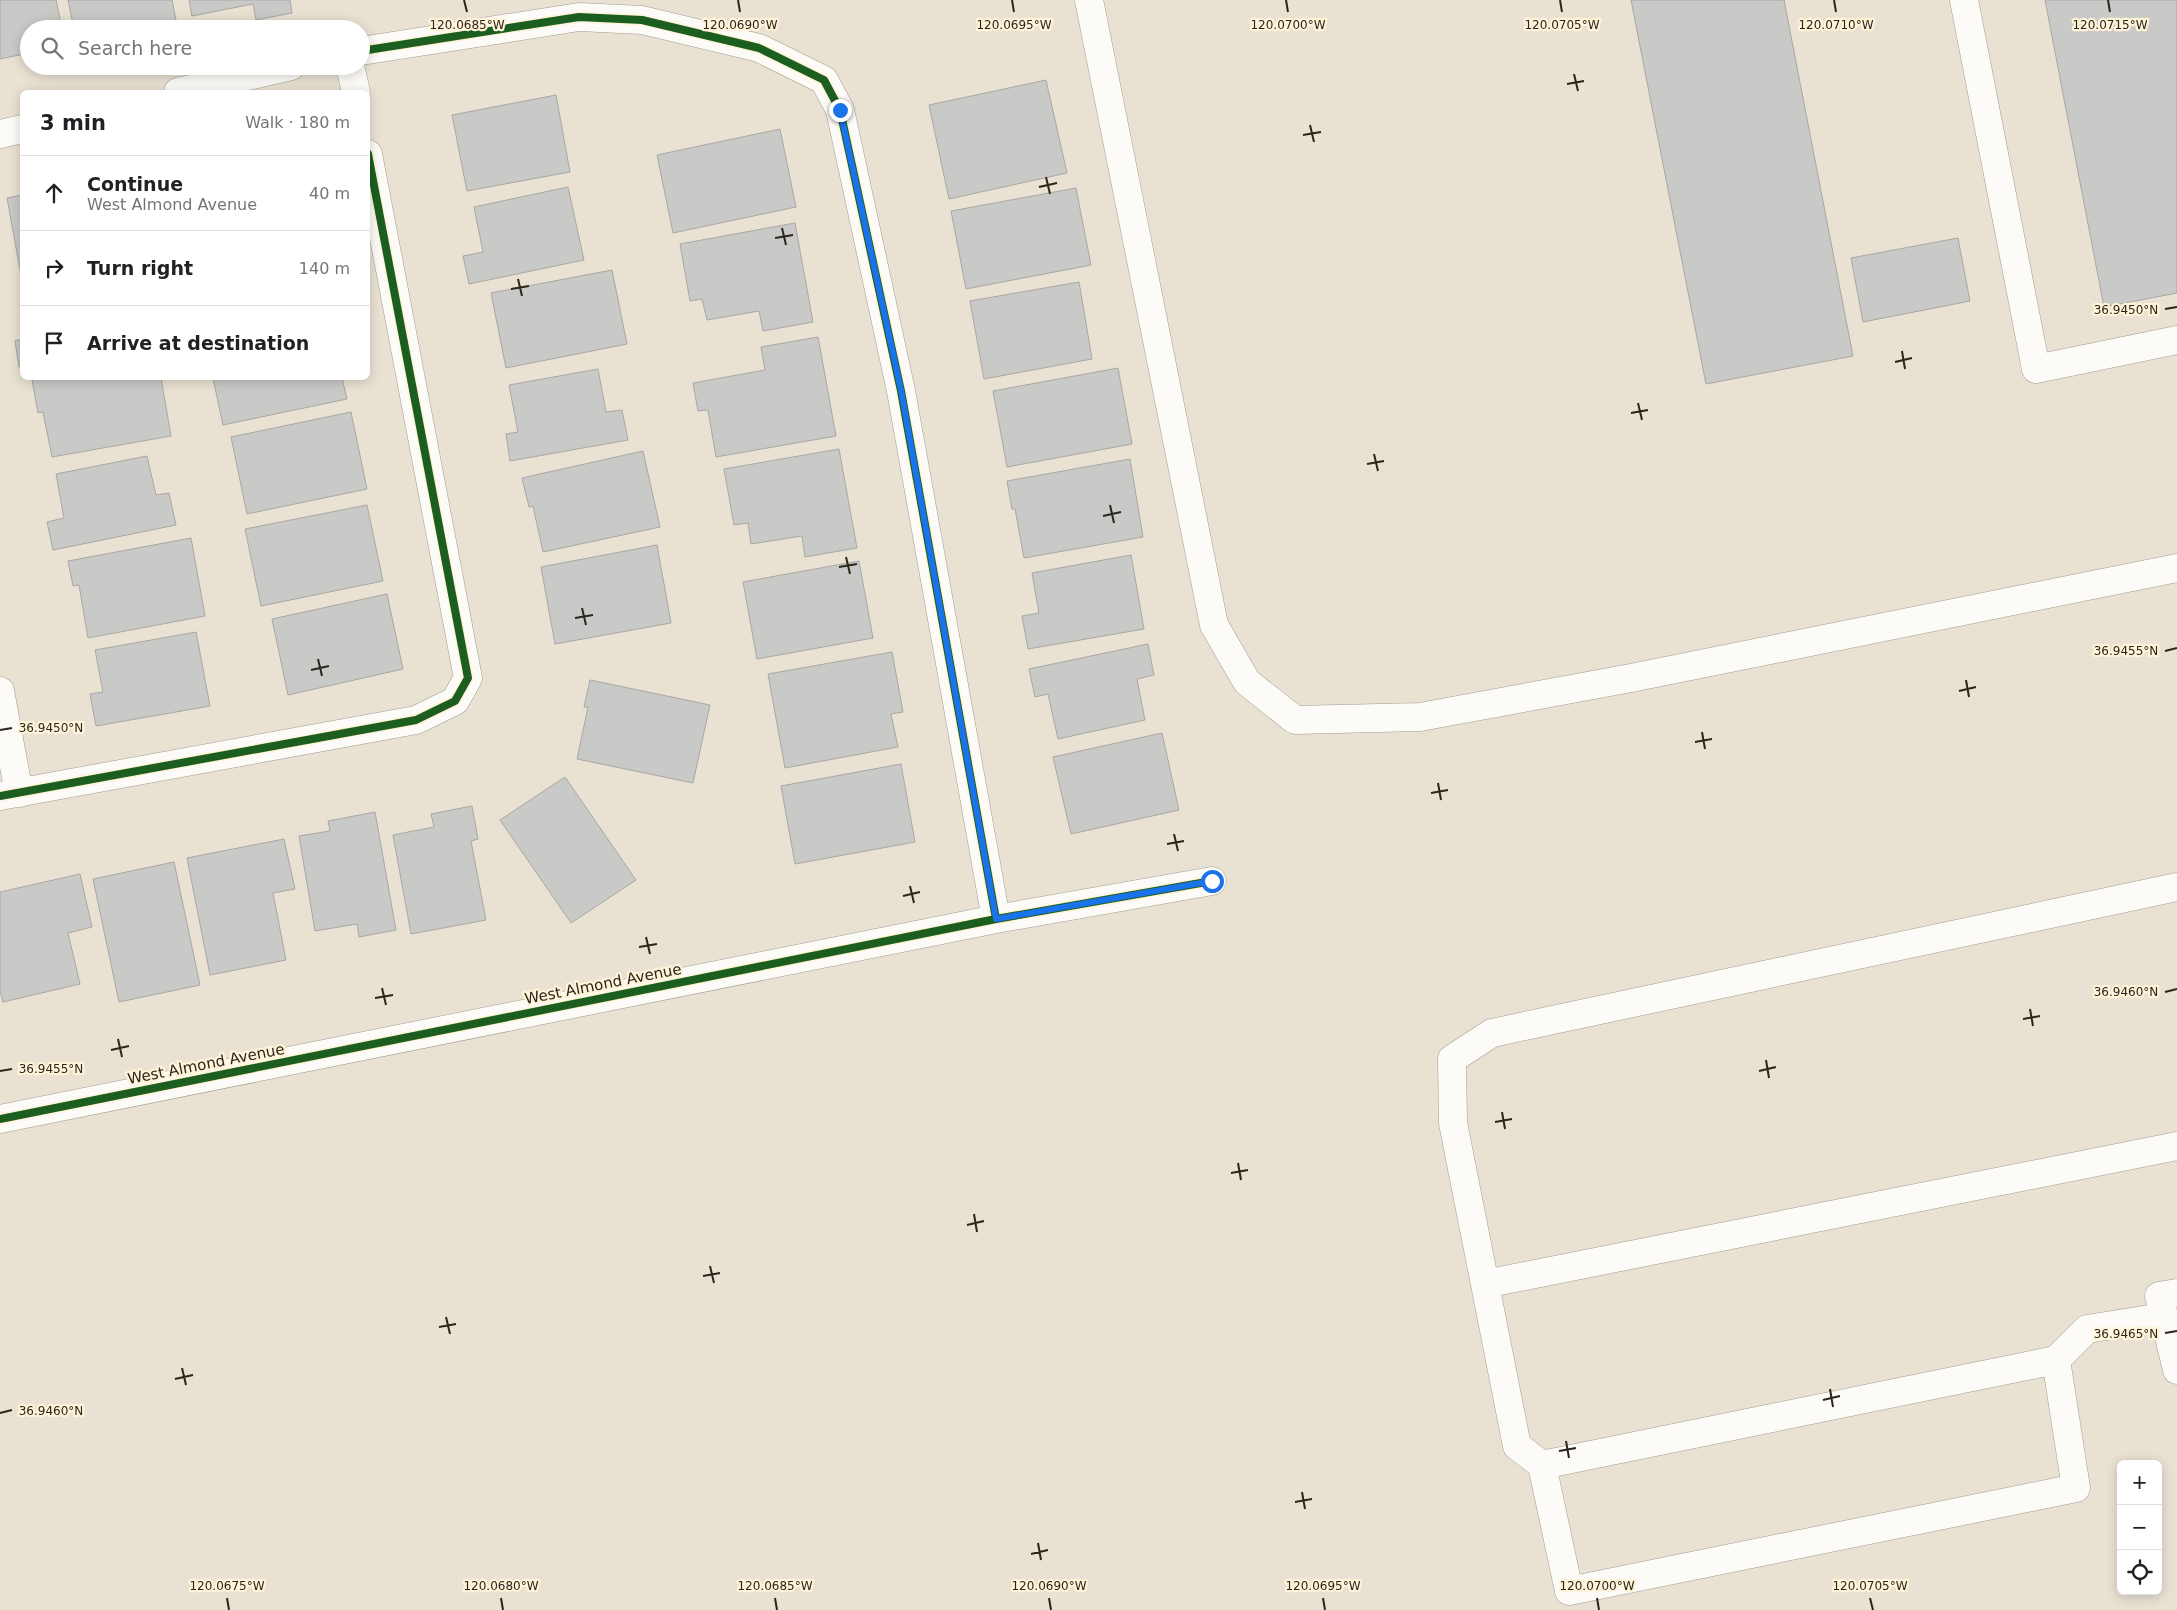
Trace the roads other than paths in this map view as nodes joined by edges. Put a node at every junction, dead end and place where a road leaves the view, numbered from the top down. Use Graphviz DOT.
graph roads {
  1 [pos="1089,0"];
  2 [pos="1964,0"];
  3 [pos="370,50"];
  4 [pos="252,75"];
  5 [pos="352,75"];
  6 [pos="187,90"];
  7 [pos="356,90"];
  8 [pos="20,129"];
  9 [pos="0,134"];
  10 [pos="370,164"];
  11 [pos="2177,340"];
  12 [pos="2177,568"];
  13 [pos="0,691"];
  14 [pos="9,794"];
  15 [pos="1212,881"];
  16 [pos="2177,887"];
  17 [pos="996,919"];
  18 [pos="0,1119"];
  19 [pos="2177,1146"];
  20 [pos="1485,1284"];
  21 [pos="2166,1302"];
  22 [pos="2056,1360"];
  23 [pos="2177,1370"];
  24 [pos="1542,1465"];
  1 -- 12 [label="street"];
  2 -- 11 [label="street"];
  3 -- 17 [label="street"];
  4 -- 6 [label="street"];
  5 -- 7 [label="street"];
  8 -- 9 [label="street"];
  10 -- 14 [label="street"];
  13 -- 14 [label="street"];
  15 -- 17 [label="street, West Almond Avenue"];
  16 -- 20 [label="street"];
  17 -- 18 [label="street, West Almond Avenue"];
  19 -- 20 [label="street"];
  20 -- 24 [label="street"];
  21 -- 22 [label="street"];
  21 -- 23 [label="street"];
  22 -- 24 [label="street"];
  22 -- 24 [label="street"];
}
